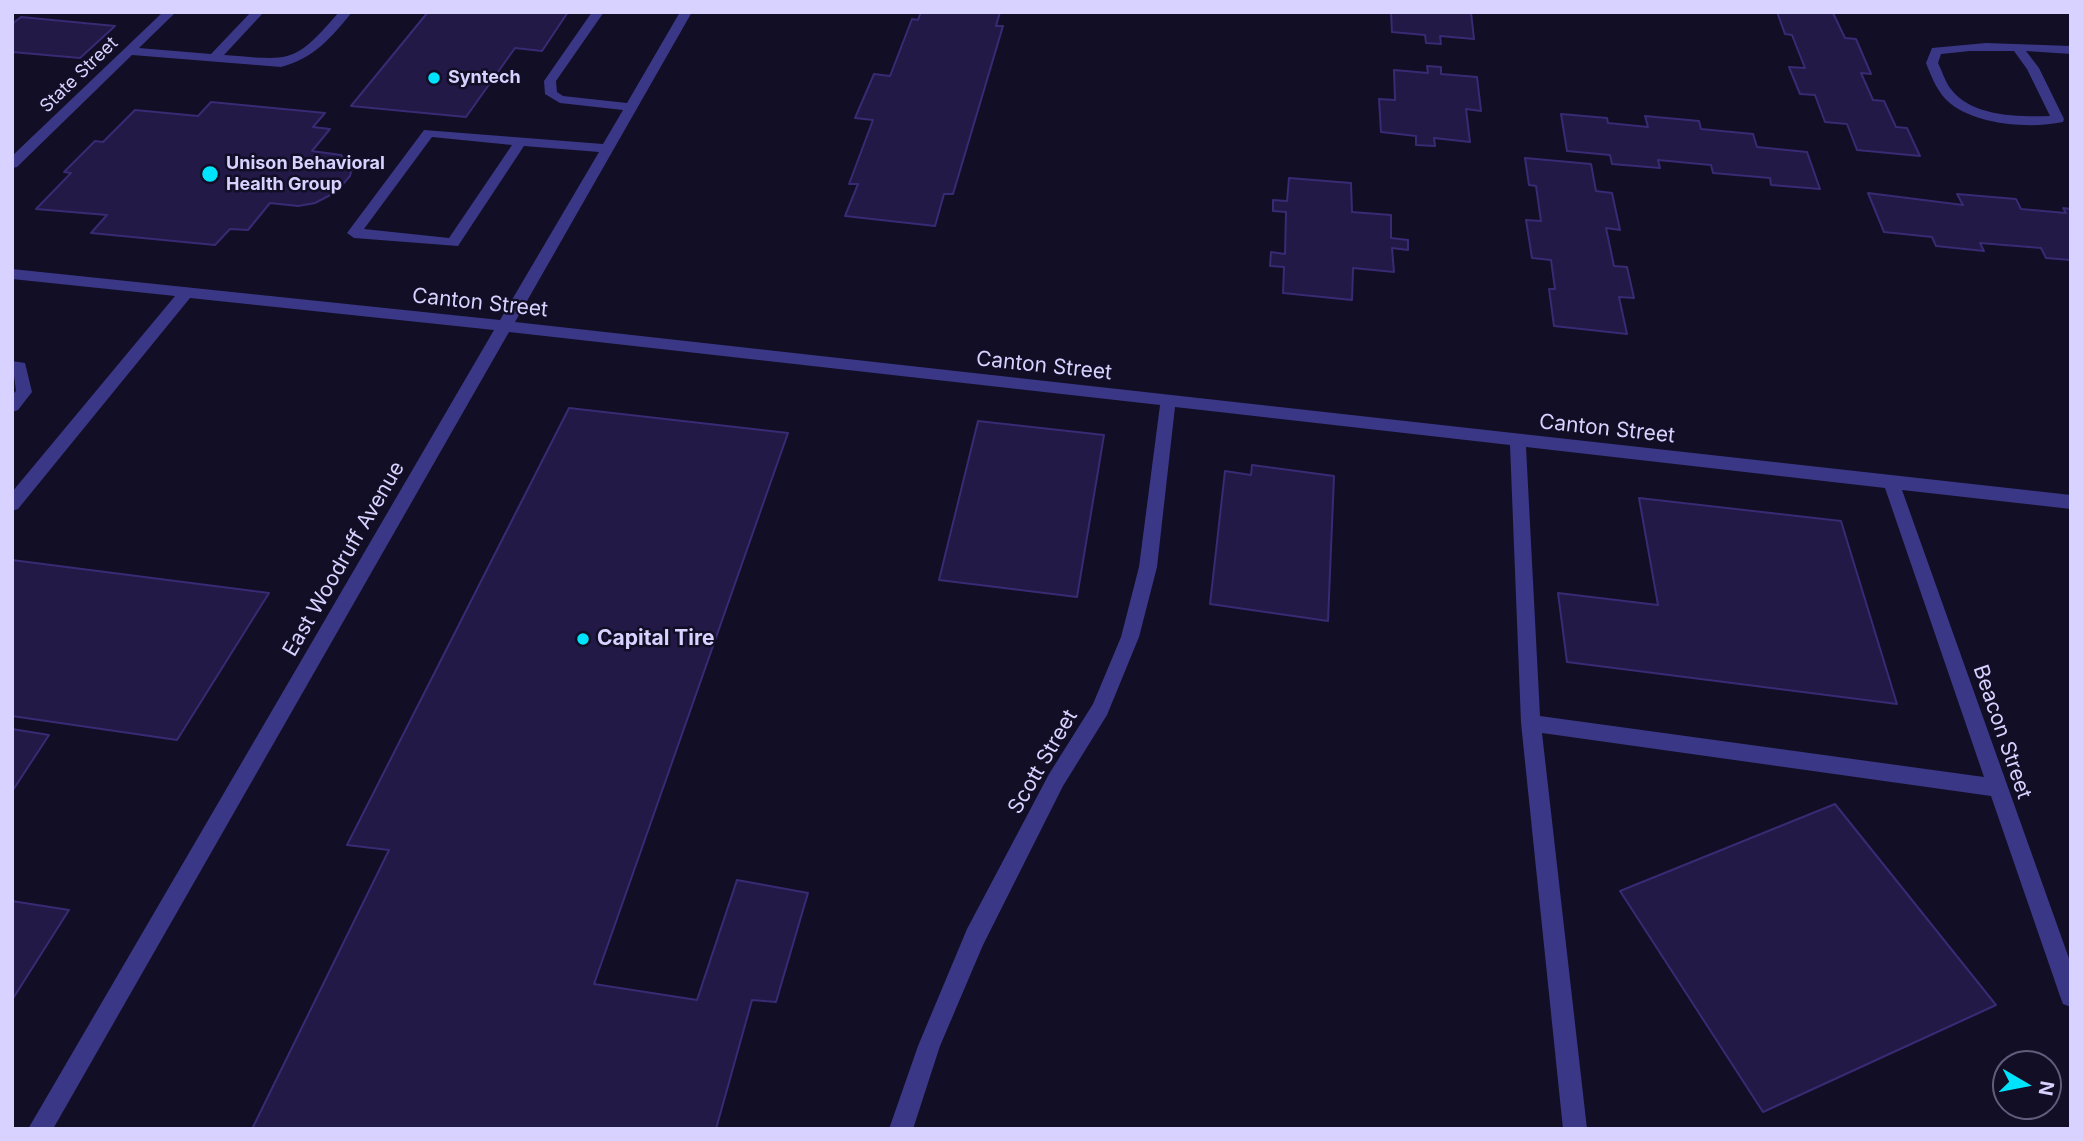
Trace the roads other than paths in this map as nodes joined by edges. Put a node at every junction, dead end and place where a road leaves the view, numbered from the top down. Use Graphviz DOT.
graph roads {
  1 [pos="170,12"];
  2 [pos="258,12"];
  3 [pos="346,12"];
  4 [pos="598,12"];
  5 [pos="686,12"];
  6 [pos="2017,47"];
  7 [pos="2071,50"];
  8 [pos="130,51"];
  9 [pos="214,58"];
  10 [pos="632,107"];
  11 [pos="520,143"];
  12 [pos="608,148"];
  13 [pos="12,164"];
  14 [pos="12,274"];
  15 [pos="187,292"];
  16 [pos="505,326"];
  17 [pos="12,367"];
  18 [pos="1168,402"];
  19 [pos="12,406"];
  20 [pos="1518,441"];
  21 [pos="1891,482"];
  22 [pos="2071,502"];
  23 [pos="12,504"];
  24 [pos="1531,723"];
  25 [pos="1998,788"];
  26 [pos="2071,996"];
  27 [pos="40,1129"];
  28 [pos="901,1129"];
  29 [pos="1575,1129"];
  1 -- 8 [label="street, State Street"];
  2 -- 9 [label="street"];
  3 -- 9 [label="street"];
  4 -- 10 [label="street"];
  5 -- 10 [label="street, East Woodruff Avenue"];
  6 -- 6 [label="street"];
  6 -- 7 [label="street"];
  8 -- 9 [label="street"];
  8 -- 13 [label="street, State Street"];
  10 -- 12 [label="street, East Woodruff Avenue"];
  11 -- 11 [label="street"];
  11 -- 12 [label="street"];
  12 -- 16 [label="street, East Woodruff Avenue"];
  14 -- 15 [label="street, Canton Street"];
  15 -- 16 [label="street, Canton Street"];
  15 -- 23 [label="street"];
  16 -- 18 [label="street, Canton Street"];
  16 -- 27 [label="street, East Woodruff Avenue"];
  17 -- 19 [label="street"];
  18 -- 20 [label="street, Canton Street"];
  18 -- 28 [label="street, Scott Street"];
  20 -- 21 [label="street, Canton Street"];
  20 -- 24 [label="street"];
  21 -- 22 [label="street, Canton Street"];
  21 -- 25 [label="street, Beacon Street"];
  24 -- 25 [label="street"];
  24 -- 29 [label="street"];
  25 -- 26 [label="street, Beacon Street"];
}
